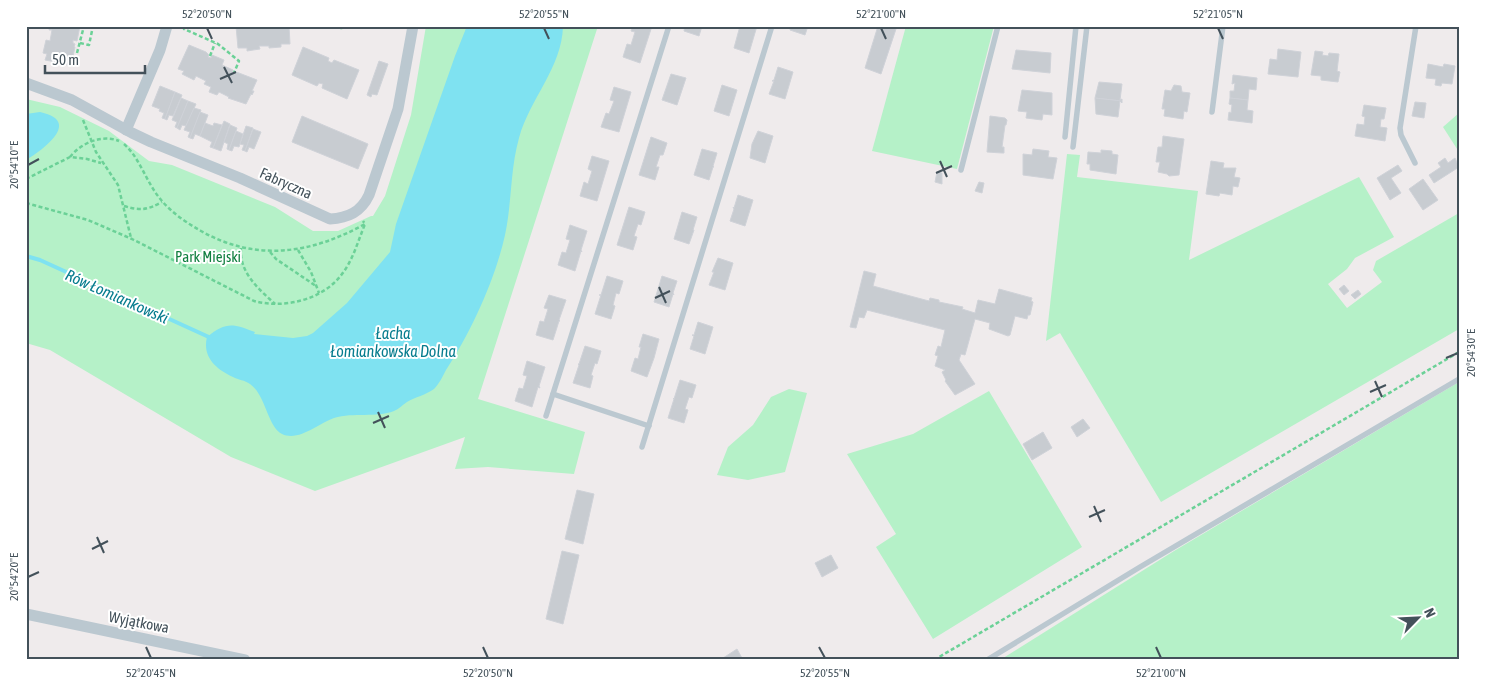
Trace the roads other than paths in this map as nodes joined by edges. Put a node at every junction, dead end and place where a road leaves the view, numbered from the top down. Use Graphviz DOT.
graph roads {
  1 [pos="167,26"];
  2 [pos="413,26"];
  3 [pos="669,26"];
  4 [pos="772,26"];
  5 [pos="998,26"];
  6 [pos="1076,26"];
  7 [pos="1087,26"];
  8 [pos="1223,26"];
  9 [pos="1416,26"];
  10 [pos="26,83"];
  11 [pos="1212,112"];
  12 [pos="126,130"];
  13 [pos="1065,137"];
  14 [pos="1073,147"];
  15 [pos="1415,163"];
  16 [pos="961,170"];
  17 [pos="1459,379"];
  18 [pos="553,394"];
  19 [pos="546,416"];
  20 [pos="649,426"];
  21 [pos="642,447"];
  22 [pos="26,614"];
  23 [pos="245,660"];
  24 [pos="987,660"];
  1 -- 12 [label="street"];
  2 -- 12 [label="street, Fabryczna"];
  3 -- 18 [label="lane"];
  4 -- 20 [label="lane"];
  5 -- 16 [label="lane"];
  6 -- 13 [label="lane"];
  7 -- 14 [label="lane"];
  8 -- 11 [label="lane"];
  9 -- 15 [label="lane"];
  10 -- 12 [label="street, Fabryczna"];
  17 -- 24 [label="lane"];
  18 -- 19 [label="lane"];
  18 -- 20 [label="lane"];
  20 -- 21 [label="lane"];
  22 -- 23 [label="street, Wyjątkowa"];
}
